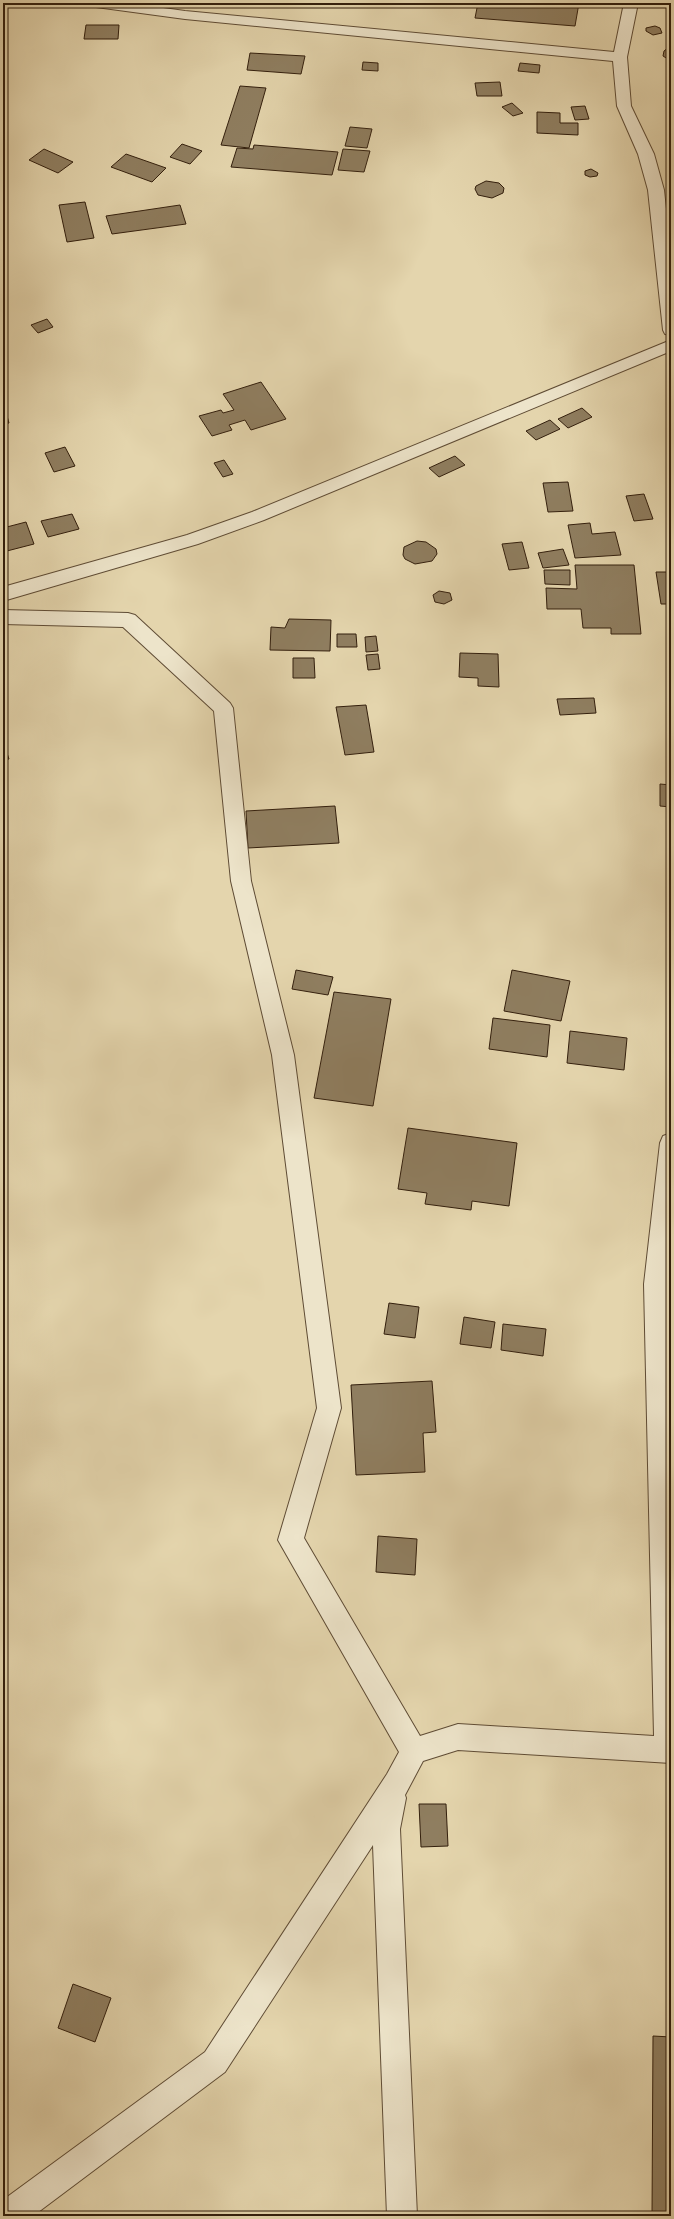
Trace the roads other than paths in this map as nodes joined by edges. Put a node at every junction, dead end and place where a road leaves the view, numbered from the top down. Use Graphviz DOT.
graph roads {
  1 [pos="96,3"];
  2 [pos="631,3"];
  3 [pos="620,57"];
  4 [pos="671,330"];
  5 [pos="671,345"];
  6 [pos="3,594"];
  7 [pos="3,617"];
  8 [pos="671,1143"];
  9 [pos="670,1750"];
  10 [pos="414,1751"];
  11 [pos="397,1784"];
  12 [pos="4,2216"];
  13 [pos="402,2216"];
  1 -- 3 [label="street"];
  2 -- 3 [label="street"];
  3 -- 4 [label="street"];
  5 -- 6 [label="street"];
  7 -- 10 [label="street"];
  8 -- 9 [label="street"];
  9 -- 10 [label="street"];
  10 -- 11 [label="street"];
  11 -- 12 [label="street"];
  11 -- 13 [label="street"];
}
